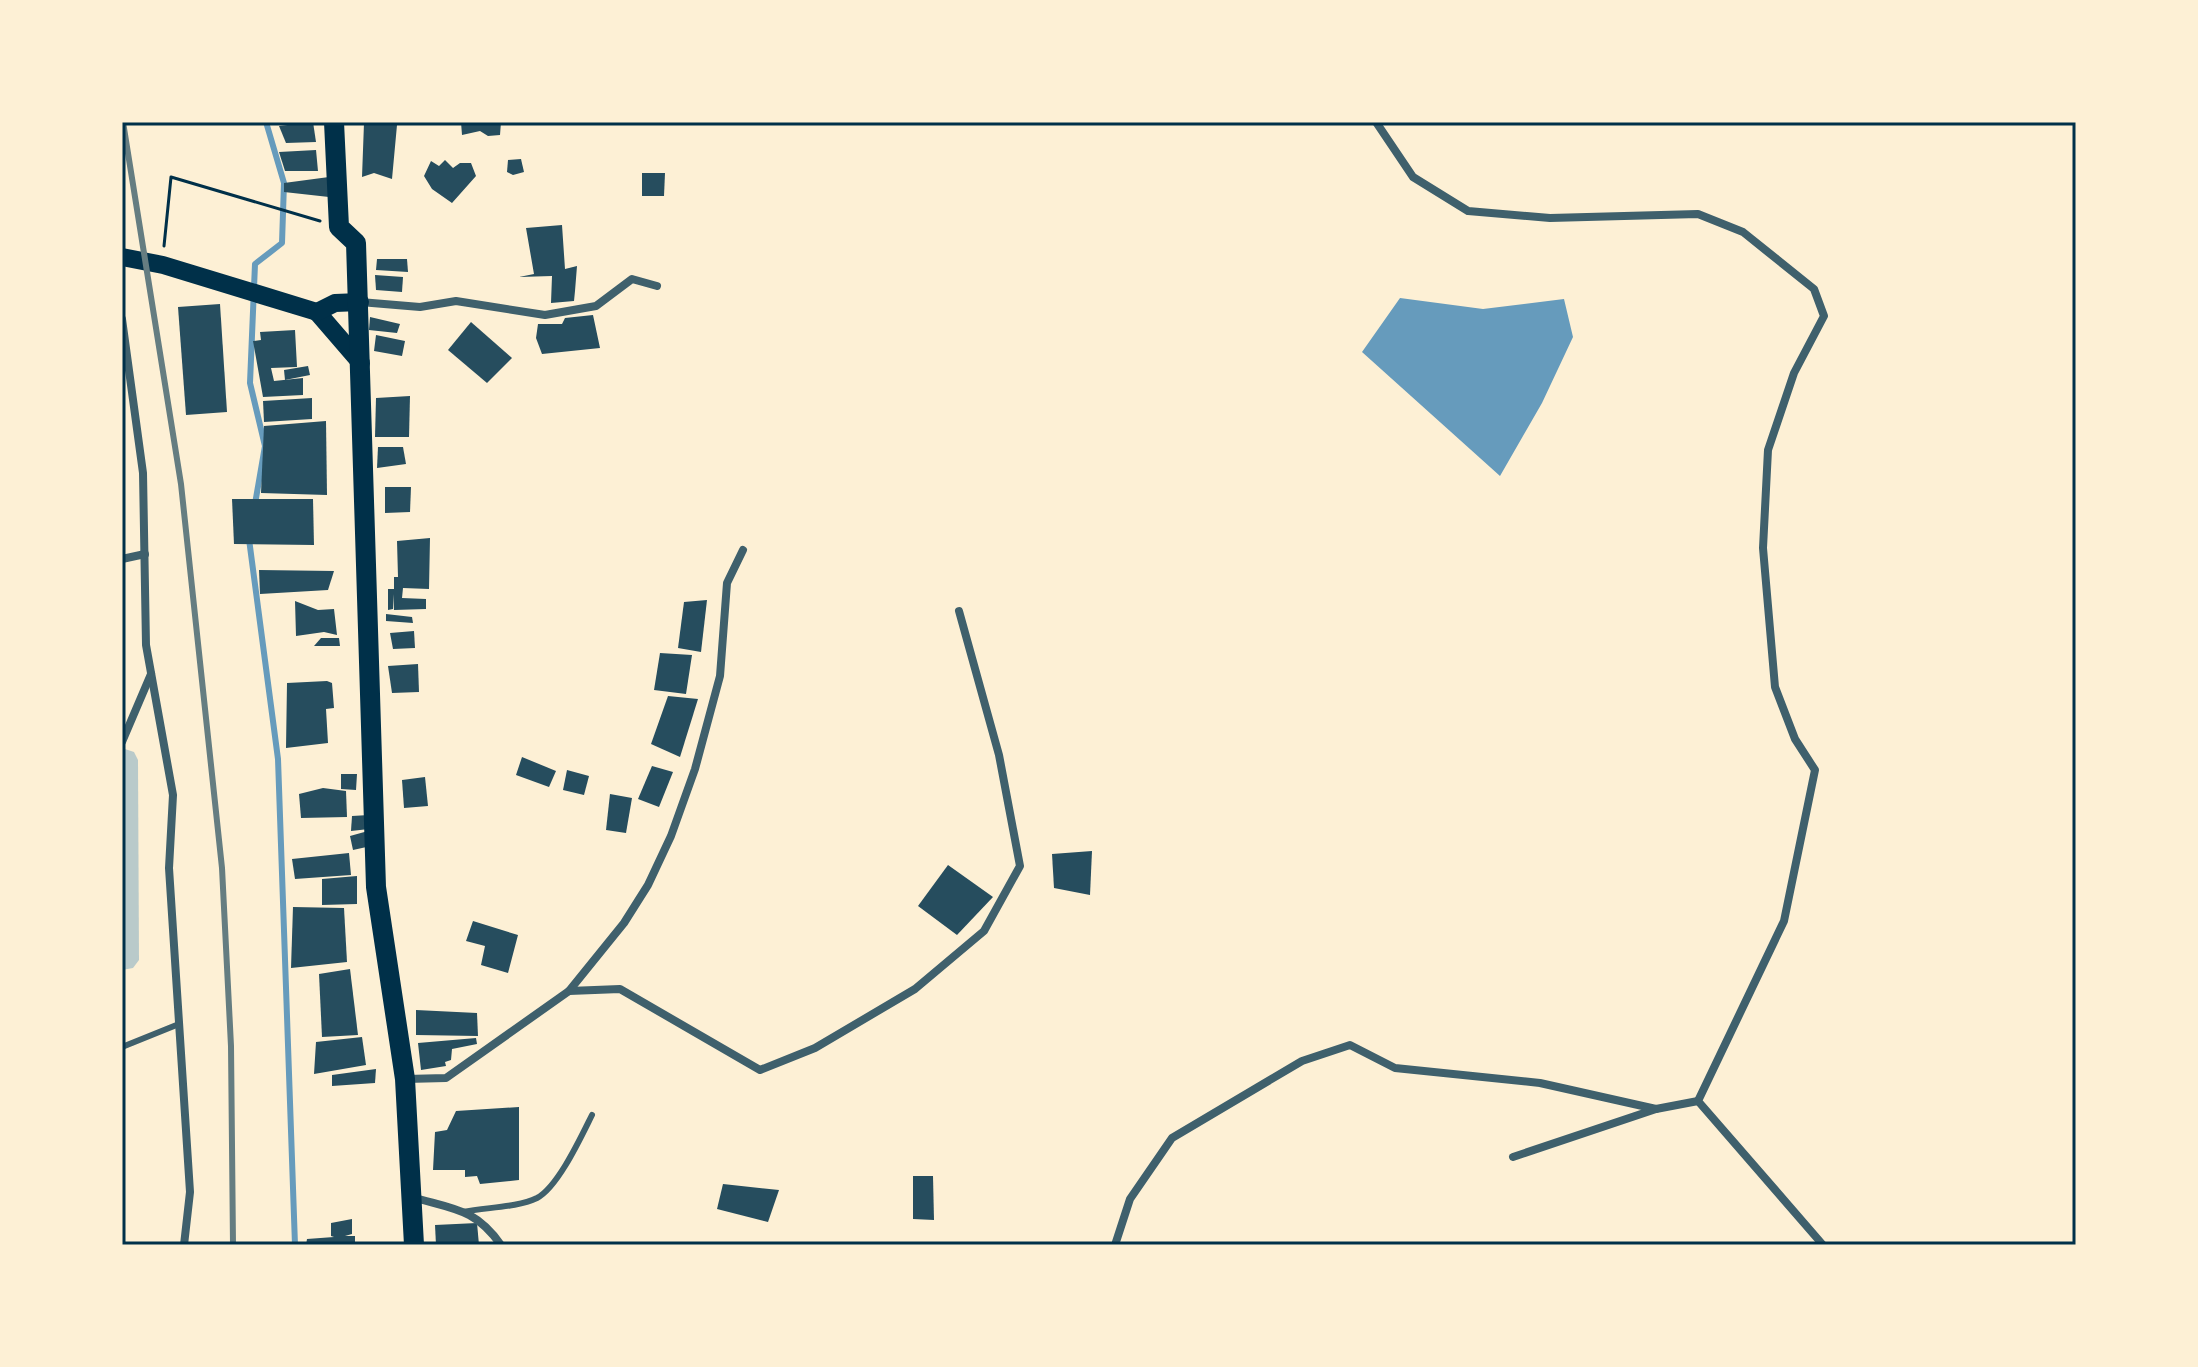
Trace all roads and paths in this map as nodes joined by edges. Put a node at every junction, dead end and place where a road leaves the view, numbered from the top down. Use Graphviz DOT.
graph roads {
  1 [pos="334,122"];
  2 [pos="1376,122"];
  3 [pos="320,221"];
  4 [pos="122,257"];
  5 [pos="163,265"];
  6 [pos="657,286"];
  7 [pos="360,302"];
  8 [pos="317,312"];
  9 [pos="122,319"];
  10 [pos="361,363"];
  11 [pos="743,550"];
  12 [pos="145,554"];
  13 [pos="122,559"];
  14 [pos="959,611"];
  15 [pos="151,673"];
  16 [pos="122,742"];
  17 [pos="569,991"];
  18 [pos="179,1024"];
  19 [pos="122,1047"];
  20 [pos="405,1079"];
  21 [pos="1698,1101"];
  22 [pos="1656,1109"];
  23 [pos="592,1115"];
  24 [pos="1513,1157"];
  25 [pos="411,1197"];
  26 [pos="463,1212"];
  27 [pos="184,1245"];
  28 [pos="414,1245"];
  29 [pos="501,1245"];
  30 [pos="1115,1245"];
  31 [pos="1823,1245"];
  1 -- 7 [label="highway"];
  2 -- 21 [label="street"];
  3 -- 5 [label="path"];
  4 -- 5 [label="main road"];
  5 -- 8 [label="main road"];
  6 -- 7 [label="street"];
  7 -- 8 [label="main road"];
  7 -- 10 [label="highway"];
  8 -- 10 [label="main road"];
  9 -- 12 [label="street"];
  10 -- 20 [label="highway"];
  11 -- 17 [label="street"];
  12 -- 13 [label="street"];
  12 -- 15 [label="street"];
  14 -- 17 [label="street"];
  15 -- 16 [label="street"];
  15 -- 18 [label="street"];
  17 -- 20 [label="street"];
  18 -- 19 [label="lane"];
  18 -- 27 [label="street"];
  20 -- 25 [label="highway"];
  21 -- 22 [label="street"];
  21 -- 31 [label="street"];
  22 -- 24 [label="street"];
  22 -- 30 [label="street"];
  23 -- 26 [label="lane"];
  25 -- 26 [label="street"];
  25 -- 28 [label="highway"];
  26 -- 29 [label="street"];
}
